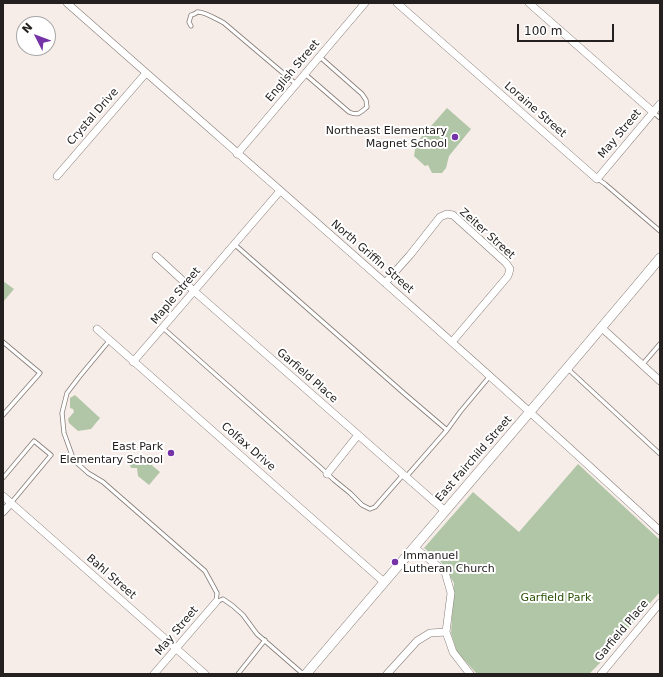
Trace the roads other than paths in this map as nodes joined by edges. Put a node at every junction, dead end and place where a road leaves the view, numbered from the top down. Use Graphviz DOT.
graph roads {
  1 [pos="67,3"];
  2 [pos="365,3"];
  3 [pos="397,3"];
  4 [pos="528,3"];
  5 [pos="191,26"];
  6 [pos="320,57"];
  7 [pos="146,73"];
  8 [pos="305,74"];
  9 [pos="296,84"];
  10 [pos="660,104"];
  11 [pos="653,112"];
  12 [pos="660,118"];
  13 [pos="238,154"];
  14 [pos="57,176"];
  15 [pos="597,179"];
  16 [pos="280,191"];
  17 [pos="660,231"];
  18 [pos="234,243"];
  19 [pos="156,256"];
  20 [pos="660,258"];
  21 [pos="385,283"];
  22 [pos="194,291"];
  23 [pos="163,328"];
  24 [pos="602,328"];
  25 [pos="97,330"];
  26 [pos="110,341"];
  27 [pos="3,342"];
  28 [pos="452,342"];
  29 [pos="660,344"];
  30 [pos="133,362"];
  31 [pos="642,365"];
  32 [pos="567,369"];
  33 [pos="490,376"];
  34 [pos="660,381"];
  35 [pos="531,412"];
  36 [pos="3,416"];
  37 [pos="447,430"];
  38 [pos="358,435"];
  39 [pos="660,454"];
  40 [pos="327,474"];
  41 [pos="405,476"];
  42 [pos="3,478"];
  43 [pos="3,496"];
  44 [pos="11,503"];
  45 [pos="445,511"];
  46 [pos="3,512"];
  47 [pos="660,531"];
  48 [pos="414,547"];
  49 [pos="384,582"];
  50 [pos="216,602"];
  51 [pos="660,603"];
  52 [pos="446,632"];
  53 [pos="265,640"];
  54 [pos="176,649"];
  55 [pos="154,674"];
  56 [pos="205,674"];
  57 [pos="238,674"];
  58 [pos="305,674"];
  59 [pos="387,674"];
  60 [pos="470,674"];
  61 [pos="601,674"];
  1 -- 7 [label="street, North Griffin Street"];
  2 -- 6 [label="street, English Street"];
  3 -- 15 [label="street, Loraine Street"];
  4 -- 11 [label="street"];
  5 -- 9 [label="lane"];
  6 -- 8 [label="street, English Street"];
  6 -- 8 [label="lane"];
  7 -- 13 [label="street, North Griffin Street"];
  7 -- 14 [label="street, Crystal Drive"];
  8 -- 9 [label="street, English Street"];
  9 -- 13 [label="street, English Street"];
  10 -- 11 [label="street, May Street"];
  11 -- 12 [label="lane"];
  11 -- 15 [label="street, May Street"];
  13 -- 16 [label="street, North Griffin Street"];
  15 -- 17 [label="lane, Loraine Street"];
  16 -- 18 [label="street, Maple Street"];
  16 -- 21 [label="street, North Griffin Street"];
  18 -- 22 [label="street, Maple Street"];
  18 -- 37 [label="lane"];
  19 -- 22 [label="street, Garfield Place"];
  20 -- 24 [label="street, East Fairchild Street"];
  21 -- 28 [label="street, North Griffin Street"];
  21 -- 28 [label="street, Zeiter Street"];
  22 -- 23 [label="street, Maple Street"];
  22 -- 38 [label="street, Garfield Place"];
  23 -- 30 [label="street, Maple Street"];
  23 -- 40 [label="lane"];
  24 -- 31 [label="street"];
  24 -- 32 [label="street, East Fairchild Street"];
  25 -- 26 [label="street, Colfax Drive"];
  26 -- 30 [label="street, Colfax Drive"];
  26 -- 50 [label="lane"];
  27 -- 36 [label="lane"];
  28 -- 33 [label="street, North Griffin Street"];
  29 -- 31 [label="lane"];
  30 -- 49 [label="street, Colfax Drive"];
  31 -- 34 [label="street"];
  32 -- 35 [label="street, East Fairchild Street"];
  32 -- 39 [label="lane"];
  33 -- 35 [label="street, North Griffin Street"];
  33 -- 37 [label="lane"];
  35 -- 45 [label="street, East Fairchild Street"];
  35 -- 47 [label="street, North Griffin Street"];
  37 -- 41 [label="lane"];
  38 -- 40 [label="street"];
  38 -- 41 [label="street, Garfield Place"];
  40 -- 41 [label="lane"];
  41 -- 45 [label="street, Garfield Place"];
  42 -- 44 [label="lane"];
  43 -- 44 [label="street, Bahl Street"];
  44 -- 46 [label="street"];
  44 -- 54 [label="street, Bahl Street"];
  45 -- 48 [label="street, East Fairchild Street"];
  48 -- 49 [label="street, East Fairchild Street"];
  48 -- 52 [label="street"];
  49 -- 58 [label="street, East Fairchild Street"];
  50 -- 53 [label="lane"];
  50 -- 54 [label="street, May Street"];
  51 -- 61 [label="street, Garfield Place"];
  52 -- 59 [label="street"];
  52 -- 60 [label="street"];
  53 -- 57 [label="lane"];
  53 -- 58 [label="lane"];
  54 -- 55 [label="street, May Street"];
  54 -- 56 [label="street, Bahl Street"];
}
